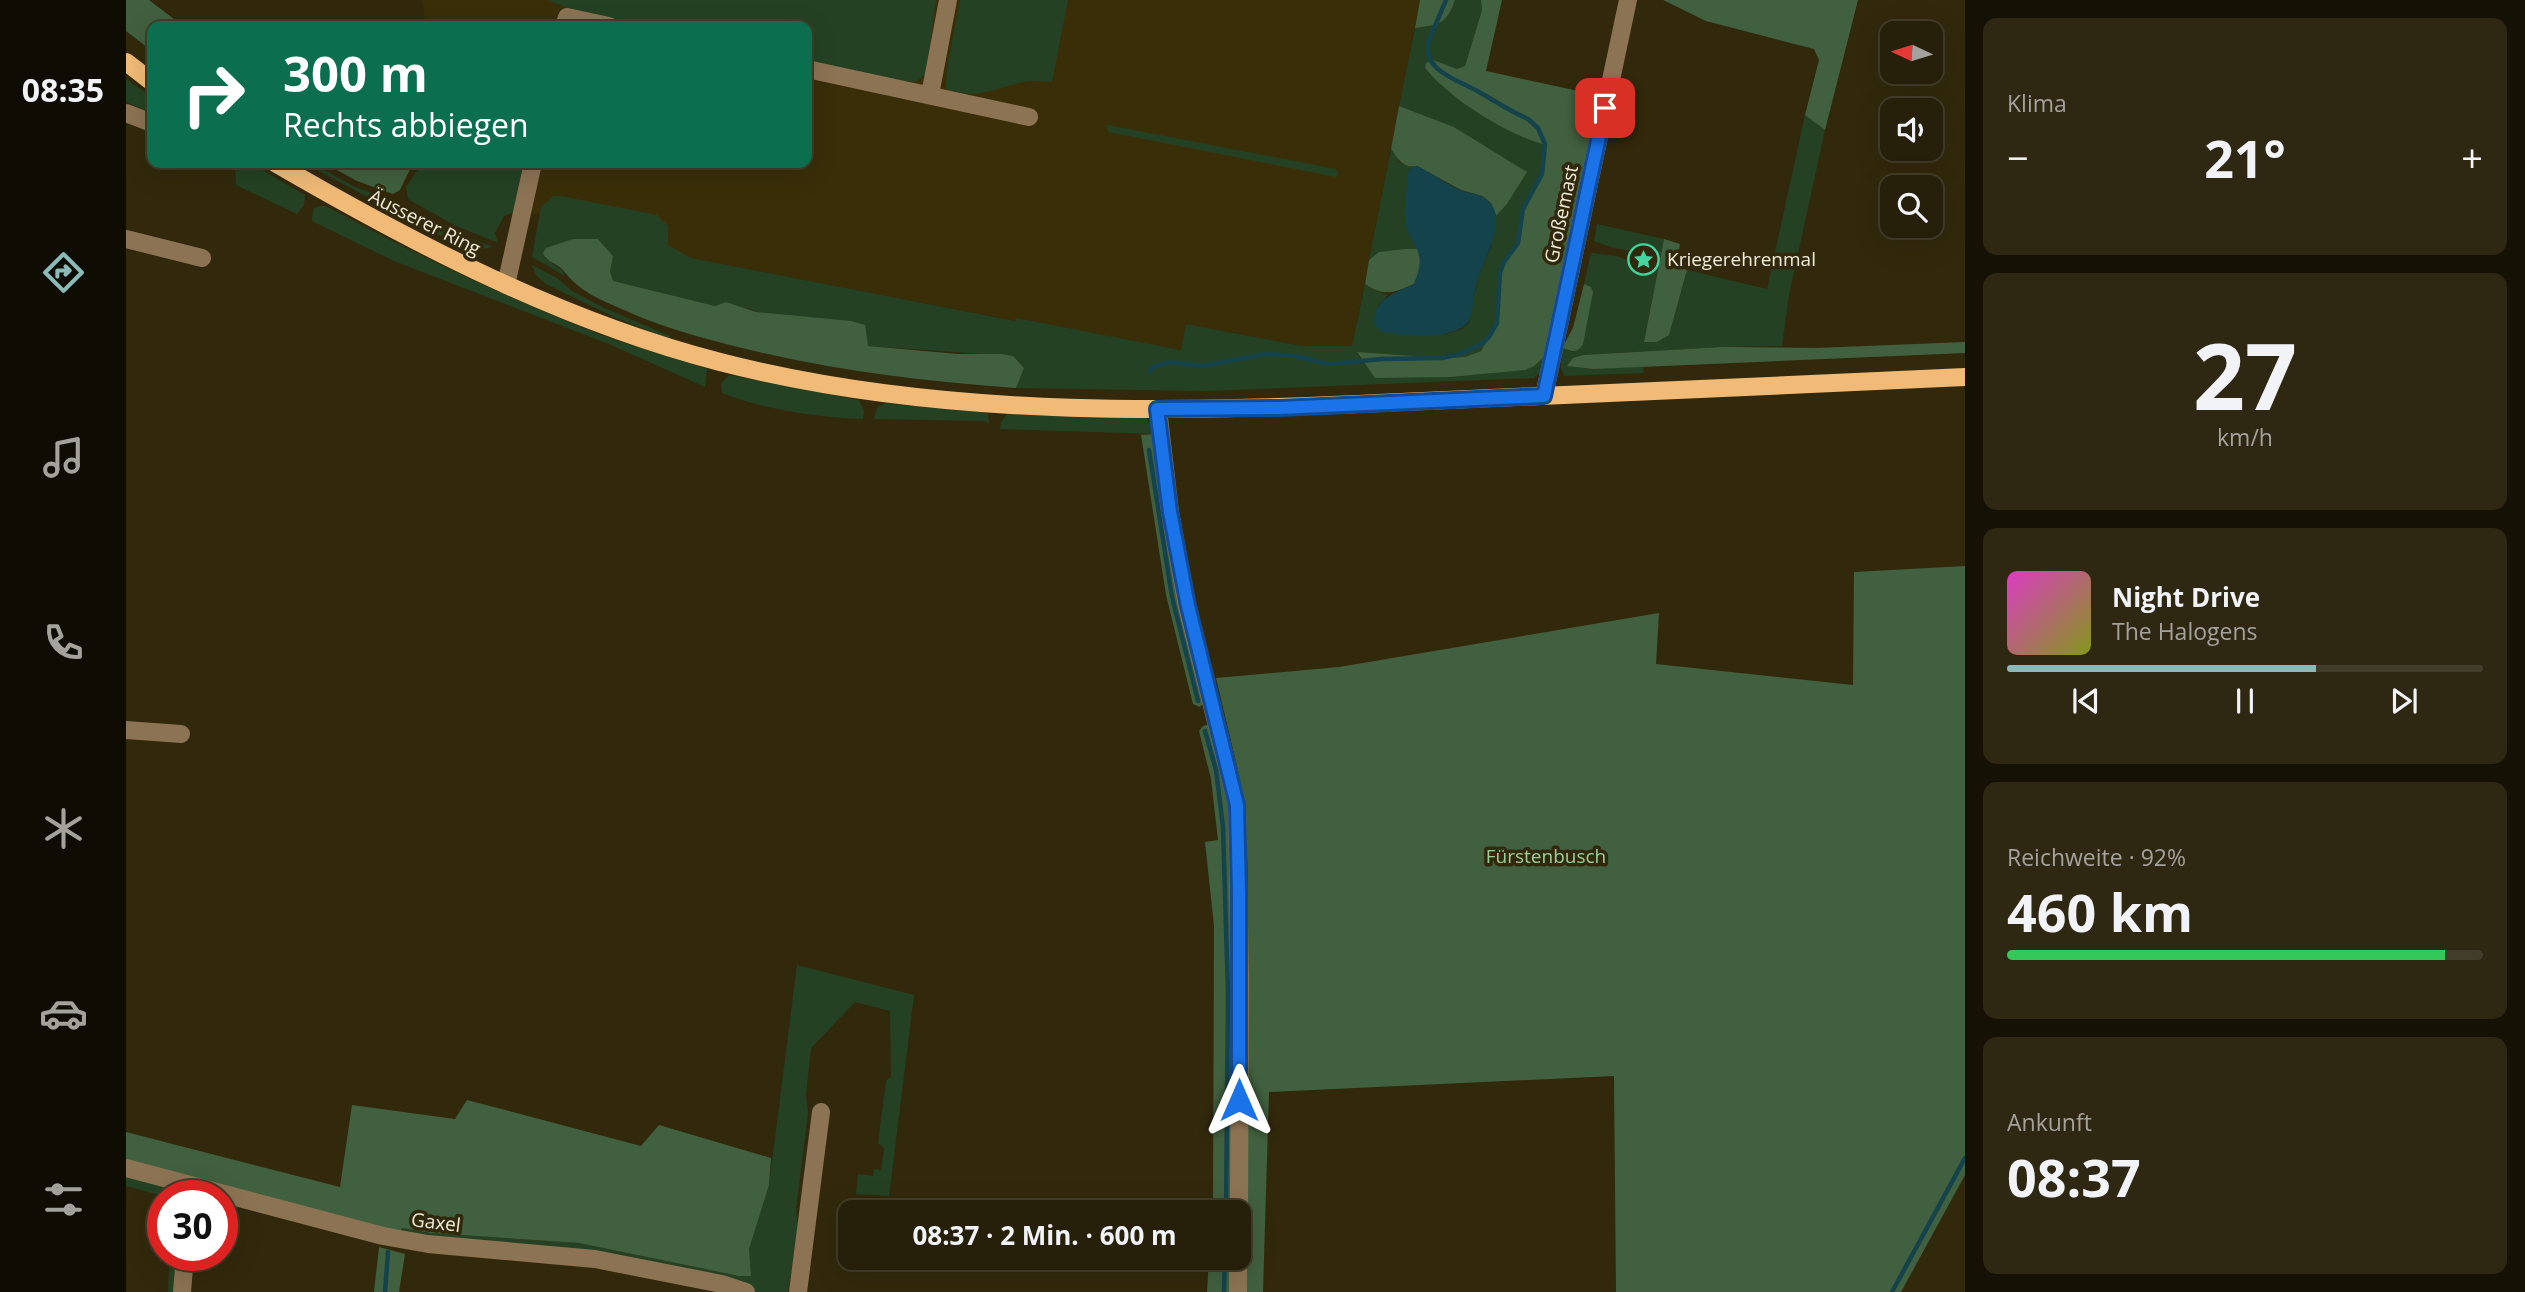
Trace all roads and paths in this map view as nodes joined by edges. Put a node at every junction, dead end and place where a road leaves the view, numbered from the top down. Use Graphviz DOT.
graph roads {
  1 [pos="948,0"];
  2 [pos="1628,0"];
  3 [pos="566,21"];
  4 [pos="586,21"];
  5 [pos="126,62"];
  6 [pos="812,70"];
  7 [pos="147,78"];
  8 [pos="930,95"];
  9 [pos="126,113"];
  10 [pos="1029,117"];
  11 [pos="147,122"];
  12 [pos="284,168"];
  13 [pos="532,168"];
  14 [pos="126,239"];
  15 [pos="202,258"];
  16 [pos="506,285"];
  17 [pos="1965,377"];
  18 [pos="1544,396"];
  19 [pos="1157,409"];
  20 [pos="126,730"];
  21 [pos="181,734"];
  22 [pos="821,1112"];
  23 [pos="126,1168"];
  24 [pos="161,1180"];
  25 [pos="1238,1200"];
  26 [pos="238,1201"];
  27 [pos="1238,1270"];
  28 [pos="184,1271"];
  29 [pos="182,1292"];
  30 [pos="746,1292"];
  31 [pos="798,1292"];
  32 [pos="1238,1292"];
  1 -- 8 [label="street"];
  2 -- 18 [label="street, Großemast"];
  3 -- 4 [label="street"];
  5 -- 7 [label="main road"];
  6 -- 8 [label="street"];
  8 -- 10 [label="street"];
  9 -- 11 [label="street"];
  12 -- 16 [label="main road, Äusserer Ring"];
  13 -- 16 [label="street"];
  14 -- 15 [label="street"];
  16 -- 19 [label="main road, Äusserer Ring"];
  17 -- 18 [label="main road, Äusserer Ring"];
  18 -- 19 [label="main road, Äusserer Ring"];
  19 -- 25 [label="street"];
  20 -- 21 [label="street"];
  22 -- 31 [label="street"];
  23 -- 24 [label="street, Gaxel"];
  26 -- 30 [label="street, Gaxel"];
  27 -- 32 [label="street"];
  28 -- 29 [label="street"];
}
